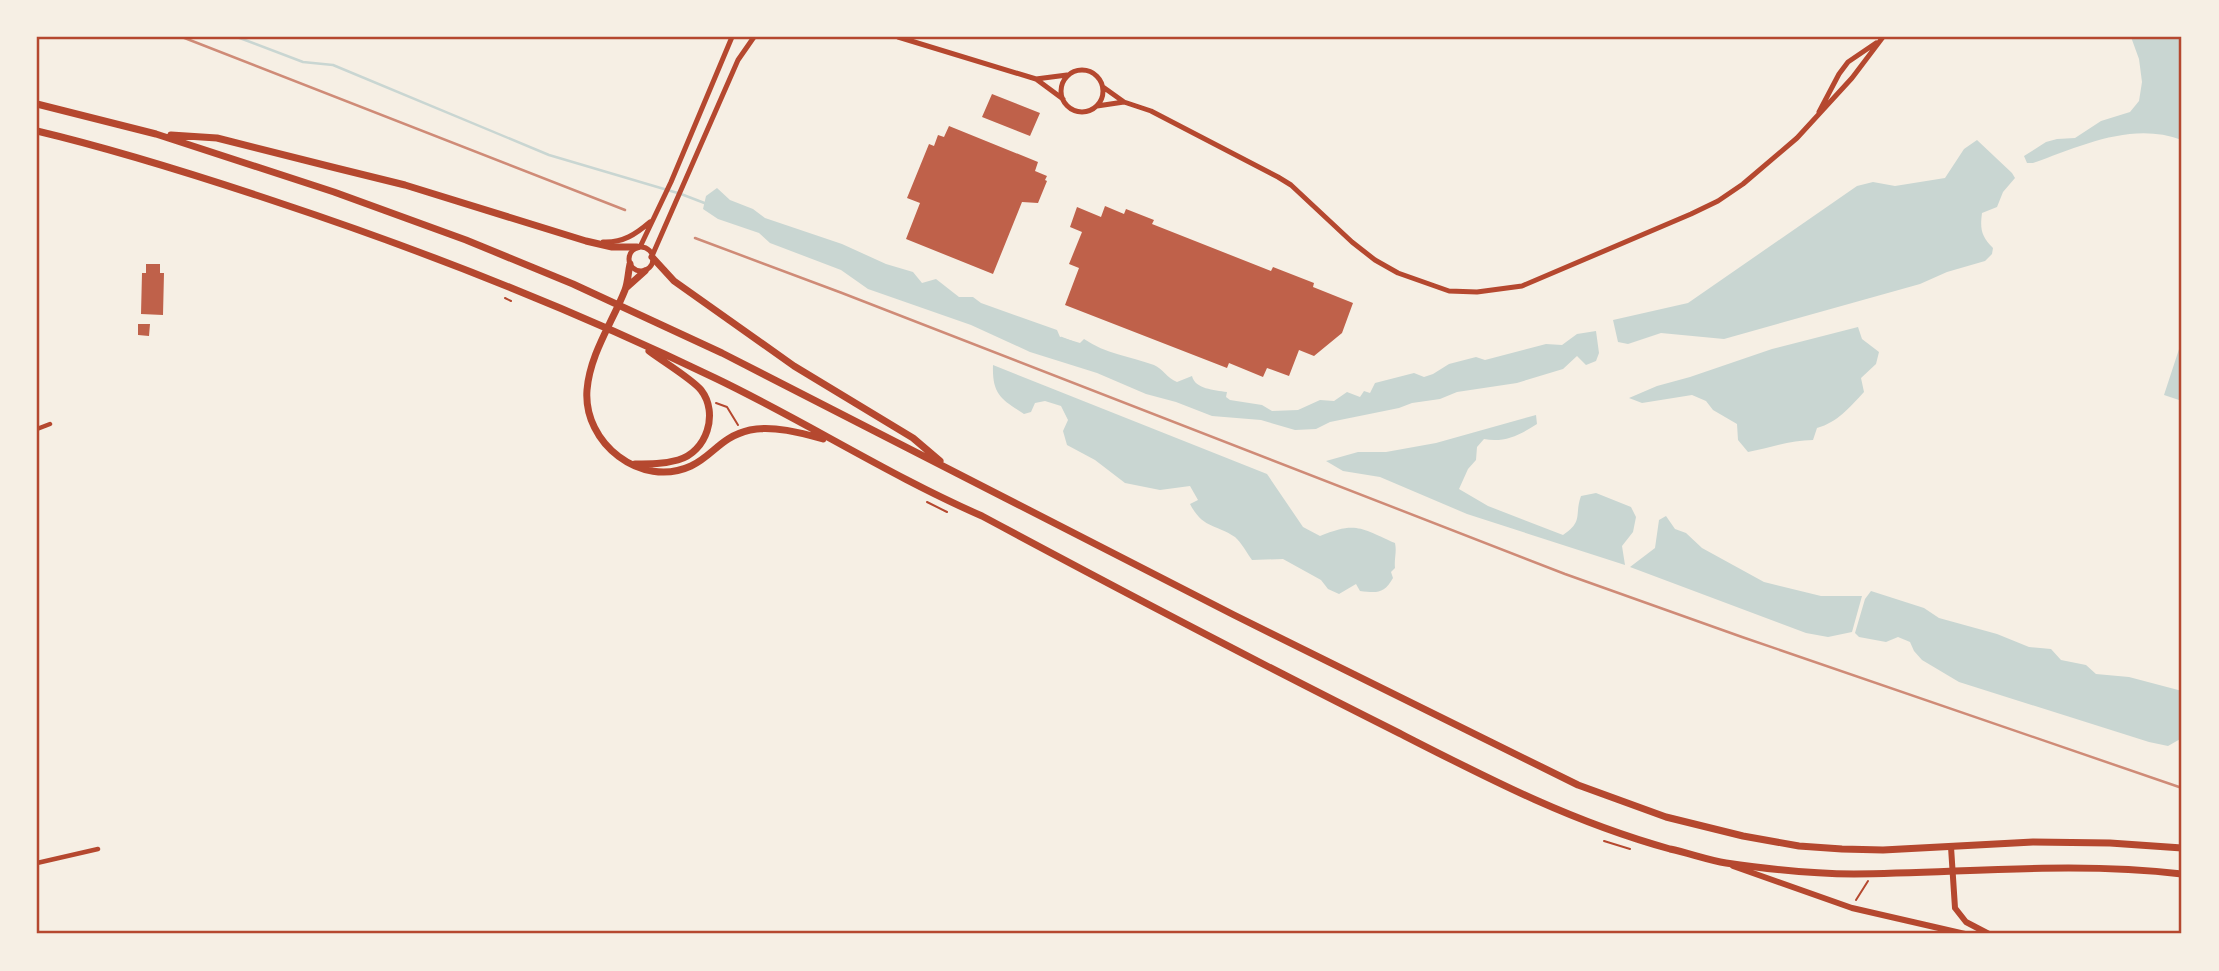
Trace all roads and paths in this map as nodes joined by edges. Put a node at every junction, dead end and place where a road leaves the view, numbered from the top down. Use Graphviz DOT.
graph roads {
  1 [pos="732,37"];
  2 [pos="754,37"];
  3 [pos="898,37"];
  4 [pos="1882,38"];
  5 [pos="1069,75"];
  6 [pos="1036,79"];
  7 [pos="1103,87"];
  8 [pos="1063,99"];
  9 [pos="1124,102"];
  10 [pos="37,104"];
  11 [pos="1097,106"];
  12 [pos="1815,118"];
  13 [pos="37,131"];
  14 [pos="156,134"];
  15 [pos="653,220"];
  16 [pos="586,241"];
  17 [pos="638,247"];
  18 [pos="652,256"];
  19 [pos="630,264"];
  20 [pos="645,271"];
  21 [pos="625,290"];
  22 [pos="505,298"];
  23 [pos="511,301"];
  24 [pos="638,342"];
  25 [pos="715,402"];
  26 [pos="50,425"];
  27 [pos="739,426"];
  28 [pos="37,429"];
  29 [pos="841,444"];
  30 [pos="632,464"];
  31 [pos="951,470"];
  32 [pos="928,502"];
  33 [pos="947,512"];
  34 [pos="1604,841"];
  35 [pos="1951,847"];
  36 [pos="2182,848"];
  37 [pos="98,849"];
  38 [pos="1630,849"];
  39 [pos="37,863"];
  40 [pos="1725,863"];
  41 [pos="1954,870"];
  42 [pos="1870,874"];
  43 [pos="2182,874"];
  44 [pos="1852,908"];
  45 [pos="1965,934"];
  46 [pos="1989,934"];
  1 -- 15 [label="street"];
  2 -- 18 [label="street"];
  3 -- 6 [label="street"];
  4 -- 12 [label="street"];
  4 -- 12 [label="street"];
  5 -- 6 [label="street"];
  5 -- 7 [label="street"];
  5 -- 8 [label="street"];
  6 -- 8 [label="street"];
  7 -- 9 [label="street"];
  7 -- 11 [label="street"];
  8 -- 11 [label="street"];
  9 -- 11 [label="street"];
  9 -- 12 [label="street"];
  10 -- 14 [label="highway"];
  13 -- 24 [label="highway"];
  14 -- 16 [label="highway"];
  14 -- 31 [label="highway"];
  15 -- 16 [label="street"];
  15 -- 17 [label="street"];
  16 -- 17 [label="highway"];
  17 -- 18 [label="street"];
  17 -- 19 [label="street"];
  18 -- 20 [label="street"];
  18 -- 31 [label="highway"];
  19 -- 20 [label="street"];
  19 -- 21 [label="highway"];
  20 -- 21 [label="highway"];
  21 -- 30 [label="highway"];
  22 -- 23 [label="path"];
  24 -- 29 [label="highway"];
  24 -- 30 [label="highway"];
  25 -- 27 [label="path"];
  26 -- 28 [label="street"];
  29 -- 30 [label="highway"];
  29 -- 40 [label="highway"];
  31 -- 35 [label="highway"];
  32 -- 33 [label="path"];
  34 -- 38 [label="path"];
  35 -- 36 [label="highway"];
  35 -- 41 [label="main road"];
  37 -- 39 [label="street"];
  40 -- 42 [label="highway"];
  40 -- 44 [label="main road"];
  41 -- 42 [label="highway"];
  41 -- 43 [label="highway"];
  41 -- 46 [label="main road"];
  42 -- 44 [label="path"];
  44 -- 45 [label="main road"];
}
